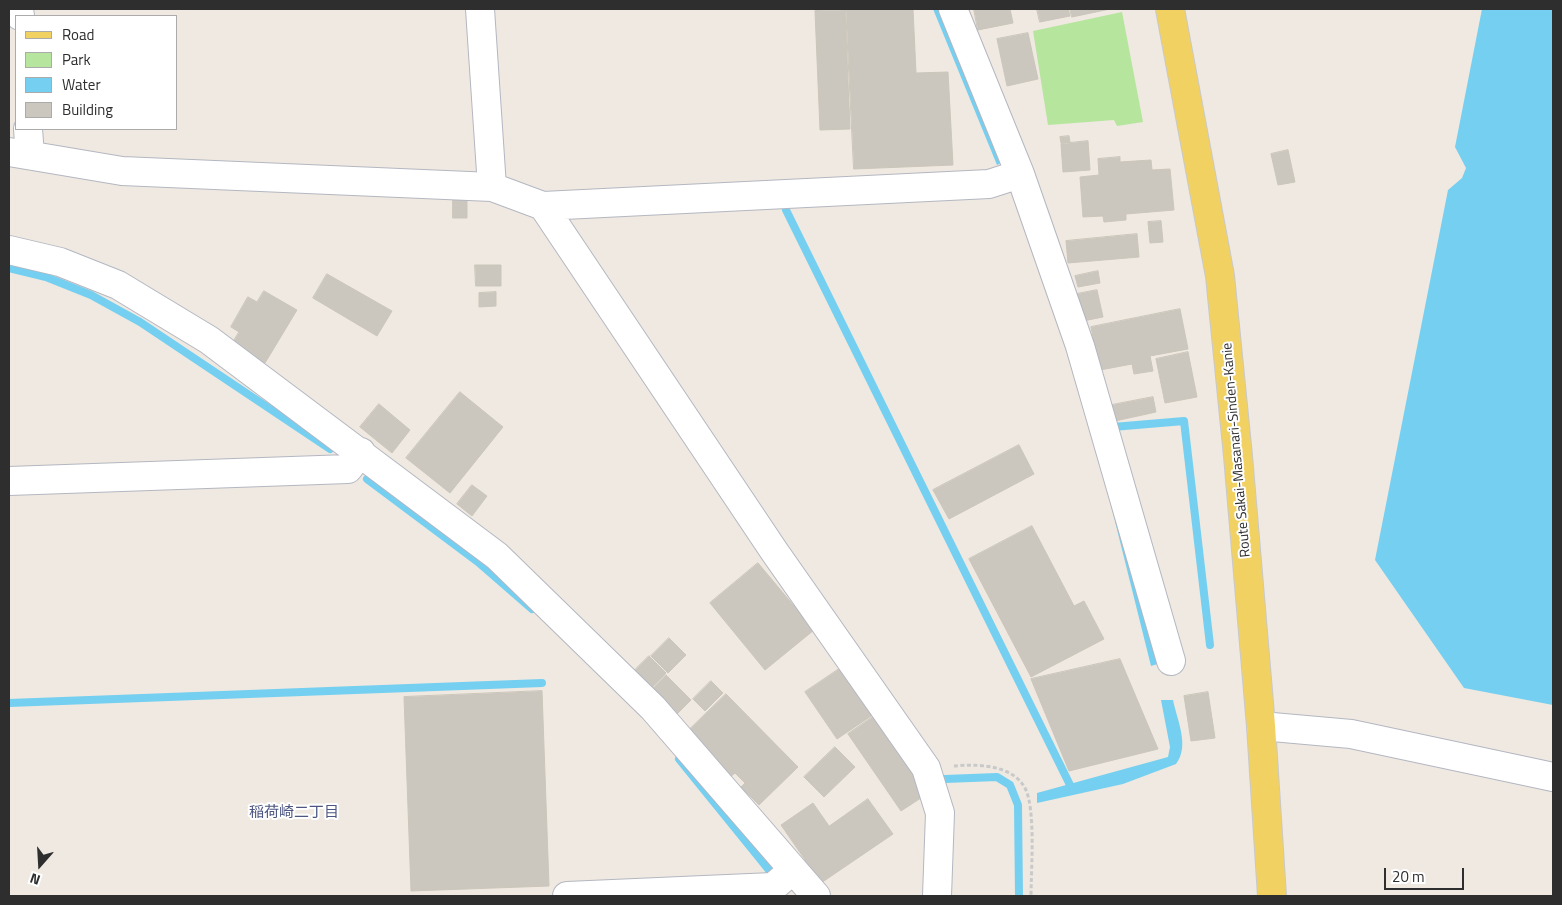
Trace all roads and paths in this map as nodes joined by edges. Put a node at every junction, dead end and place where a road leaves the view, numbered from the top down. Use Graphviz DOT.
graph roads {
  1 [pos="480,9"];
  2 [pos="953,9"];
  3 [pos="1170,9"];
  4 [pos="22,145"];
  5 [pos="1020,174"];
  6 [pos="492,187"];
  7 [pos="544,206"];
  8 [pos="9,250"];
  9 [pos="361,452"];
  10 [pos="9,481"];
  11 [pos="1171,661"];
  12 [pos="1261,726"];
  13 [pos="926,768"];
  14 [pos="1553,777"];
  15 [pos="793,870"];
  16 [pos="567,896"];
  17 [pos="816,896"];
  18 [pos="938,896"];
  19 [pos="1031,896"];
  20 [pos="1272,896"];
  1 -- 6 [label="street"];
  2 -- 5 [label="street"];
  3 -- 12 [label="main road, Route Sakai-Masanari-Sinden-Kanie"];
  4 -- 6 [label="street"];
  5 -- 7 [label="street"];
  5 -- 11 [label="street"];
  6 -- 7 [label="street"];
  7 -- 13 [label="street"];
  8 -- 9 [label="street"];
  9 -- 10 [label="street"];
  9 -- 15 [label="street"];
  12 -- 14 [label="street"];
  12 -- 20 [label="main road, Route Sakai-Masanari-Sinden-Kanie"];
  13 -- 18 [label="street"];
  13 -- 19 [label="path"];
  15 -- 16 [label="street"];
  15 -- 17 [label="street"];
}
